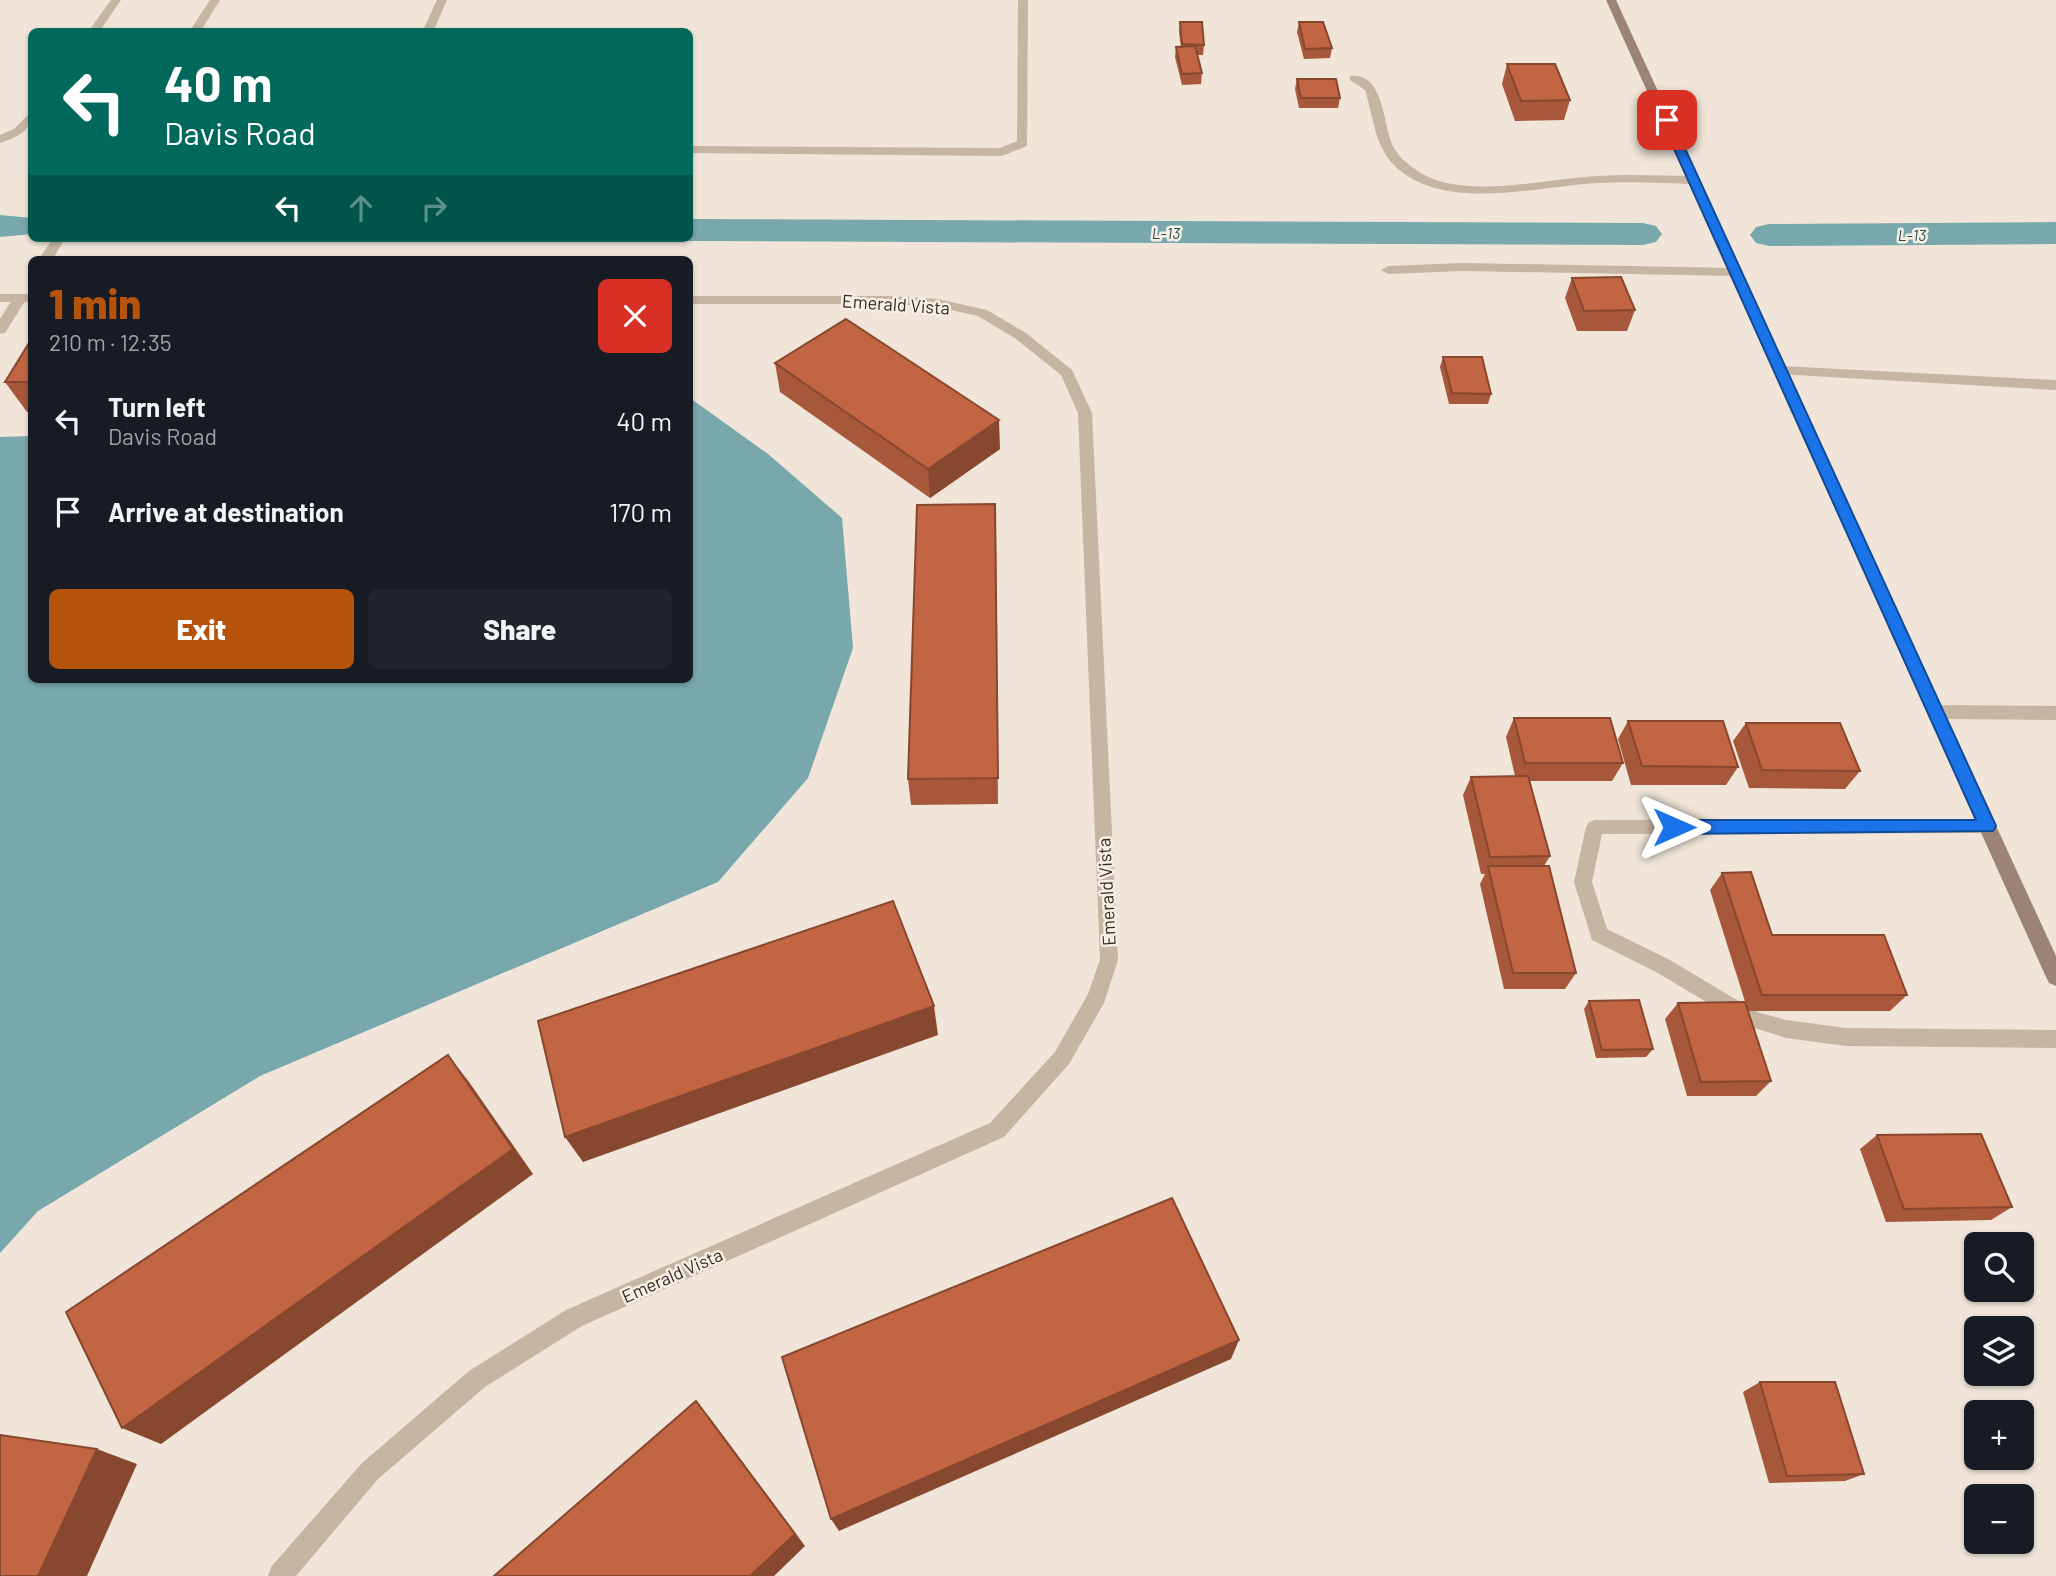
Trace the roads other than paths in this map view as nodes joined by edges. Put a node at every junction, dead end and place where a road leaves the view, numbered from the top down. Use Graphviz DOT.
graph roads {
  1 [pos="116,0"];
  2 [pos="215,0"];
  3 [pos="442,0"];
  4 [pos="1023,0"];
  5 [pos="1611,0"];
  6 [pos="96,28"];
  7 [pos="197,28"];
  8 [pos="429,28"];
  9 [pos="1354,78"];
  10 [pos="28,119"];
  11 [pos="0,139"];
  12 [pos="693,150"];
  13 [pos="1694,180"];
  14 [pos="1388,270"];
  15 [pos="1736,272"];
  16 [pos="0,298"];
  17 [pos="26,298"];
  18 [pos="693,300"];
  19 [pos="0,330"];
  20 [pos="1781,371"];
  21 [pos="2056,384"];
  22 [pos="1936,712"];
  23 [pos="2056,713"];
  24 [pos="1988,826"];
  25 [pos="2050,951"];
  26 [pos="2056,977"];
  27 [pos="2056,1039"];
  28 [pos="280,1576"];
  1 -- 6 [label="street"];
  2 -- 7 [label="street"];
  3 -- 8 [label="street"];
  4 -- 12 [label="street"];
  5 -- 13 [label="street"];
  9 -- 13 [label="street"];
  10 -- 11 [label="street"];
  13 -- 15 [label="street"];
  14 -- 15 [label="street"];
  15 -- 20 [label="street"];
  16 -- 17 [label="street"];
  17 -- 19 [label="street"];
  18 -- 28 [label="street, Emerald Vista"];
  20 -- 21 [label="street"];
  20 -- 22 [label="street"];
  22 -- 23 [label="street"];
  22 -- 24 [label="street"];
  24 -- 25 [label="street"];
  24 -- 27 [label="street"];
  25 -- 26 [label="street"];
}
